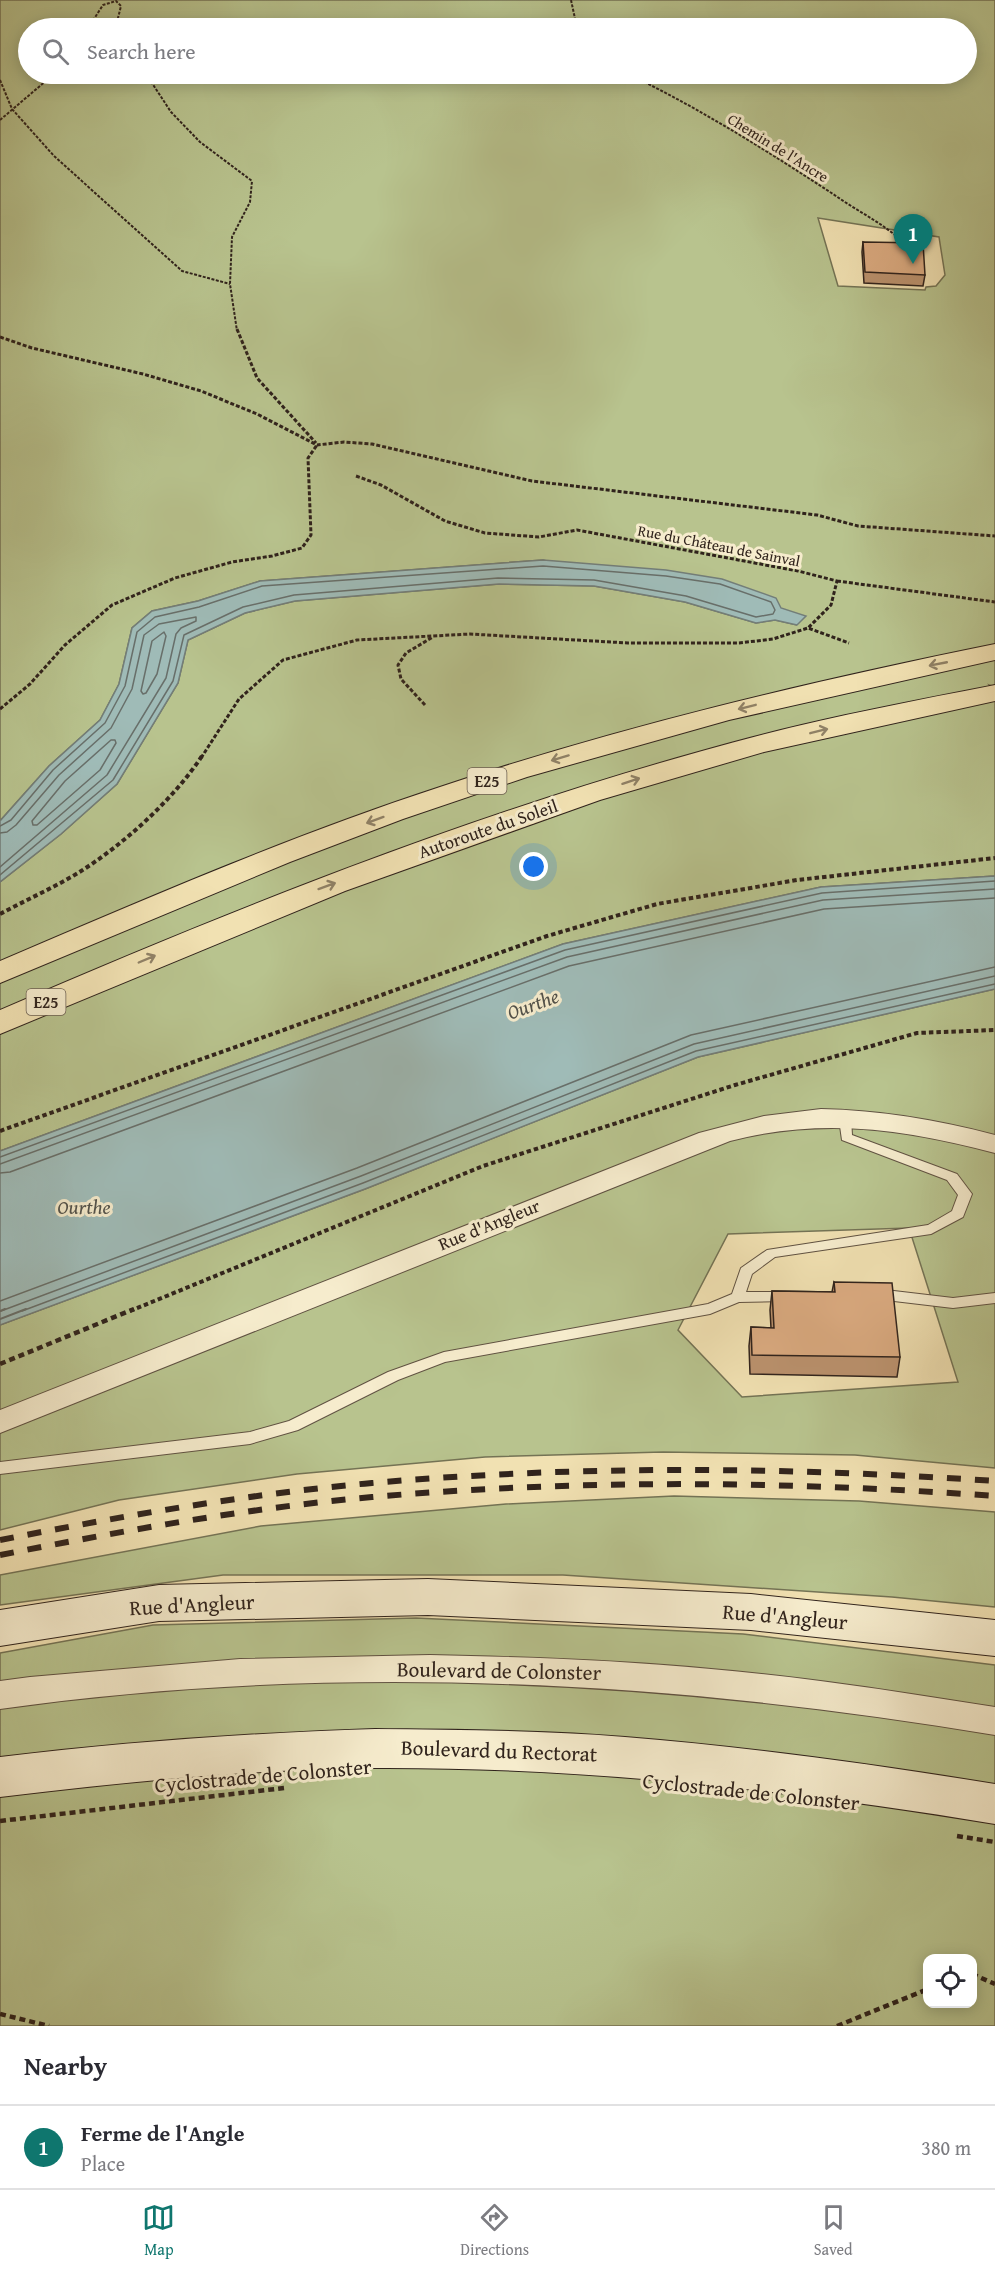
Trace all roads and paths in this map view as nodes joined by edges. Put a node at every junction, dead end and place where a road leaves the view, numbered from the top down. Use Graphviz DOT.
graph roads {
  1 [pos="570,0"];
  2 [pos="95,18"];
  3 [pos="118,18"];
  4 [pos="572,18"];
  5 [pos="0,80"];
  6 [pos="42,84"];
  7 [pos="153,84"];
  8 [pos="647,84"];
  9 [pos="12,109"];
  10 [pos="0,120"];
  11 [pos="909,249"];
  12 [pos="230,284"];
  13 [pos="0,337"];
  14 [pos="317,445"];
  15 [pos="356,476"];
  16 [pos="995,536"];
  17 [pos="837,581"];
  18 [pos="995,602"];
  19 [pos="808,628"];
  20 [pos="435,636"];
  21 [pos="849,643"];
  22 [pos="995,652"];
  23 [pos="995,693"];
  24 [pos="425,705"];
  25 [pos="0,709"];
  26 [pos="995,858"];
  27 [pos="0,914"];
  28 [pos="0,973"];
  29 [pos="0,1023"];
  30 [pos="995,1030"];
  31 [pos="845,1119"];
  32 [pos="0,1131"];
  33 [pos="995,1144"];
  34 [pos="860,1293"];
  35 [pos="804,1295"];
  36 [pos="738,1297"];
  37 [pos="995,1298"];
  38 [pos="0,1364"];
  39 [pos="0,1422"];
  40 [pos="0,1467"];
  41 [pos="0,1628"];
  42 [pos="995,1638"];
  43 [pos="0,1695"];
  44 [pos="995,1721"];
  45 [pos="0,1777"];
  46 [pos="286,1788"];
  47 [pos="995,1804"];
  48 [pos="0,1821"];
  49 [pos="951,1834"];
  50 [pos="995,1842"];
  51 [pos="977,1976"];
  52 [pos="995,1984"];
  53 [pos="923,1991"];
  54 [pos="0,2013"];
  55 [pos="49,2026"];
  56 [pos="837,2026"];
  1 -- 4 [label="path"];
  2 -- 3 [label="path"];
  5 -- 9 [label="path"];
  6 -- 9 [label="path"];
  7 -- 12 [label="path"];
  8 -- 11 [label="path, Chemin de l'Ancre"];
  9 -- 10 [label="path"];
  9 -- 12 [label="path"];
  12 -- 14 [label="path"];
  13 -- 14 [label="path"];
  14 -- 16 [label="path"];
  14 -- 25 [label="path"];
  15 -- 17 [label="path, Rue du Château de Sainval"];
  17 -- 18 [label="path, Rue du Château de Sainval"];
  17 -- 19 [label="path"];
  19 -- 20 [label="path"];
  19 -- 21 [label="path"];
  20 -- 24 [label="path"];
  20 -- 27 [label="path"];
  22 -- 28 [label="highway, E25, one-way"];
  29 -- 23 [label="highway, Autoroute du Soleil / E25, one-way"];
  26 -- 32 [label="path"];
  30 -- 38 [label="path"];
  31 -- 33 [label="street, Rue d'Angleur"];
  31 -- 36 [label="lane"];
  31 -- 39 [label="street, Rue d'Angleur"];
  34 -- 37 [label="lane"];
  35 -- 36 [label="lane"];
  36 -- 40 [label="lane"];
  41 -- 42 [label="main road, Rue d'Angleur"];
  43 -- 44 [label="street, Boulevard de Colonster"];
  45 -- 47 [label="main road, Boulevard du Rectorat"];
  46 -- 48 [label="path, Cyclostrade de Colonster"];
  49 -- 50 [label="path"];
  51 -- 52 [label="path"];
  53 -- 56 [label="path"];
  54 -- 55 [label="path"];
}
